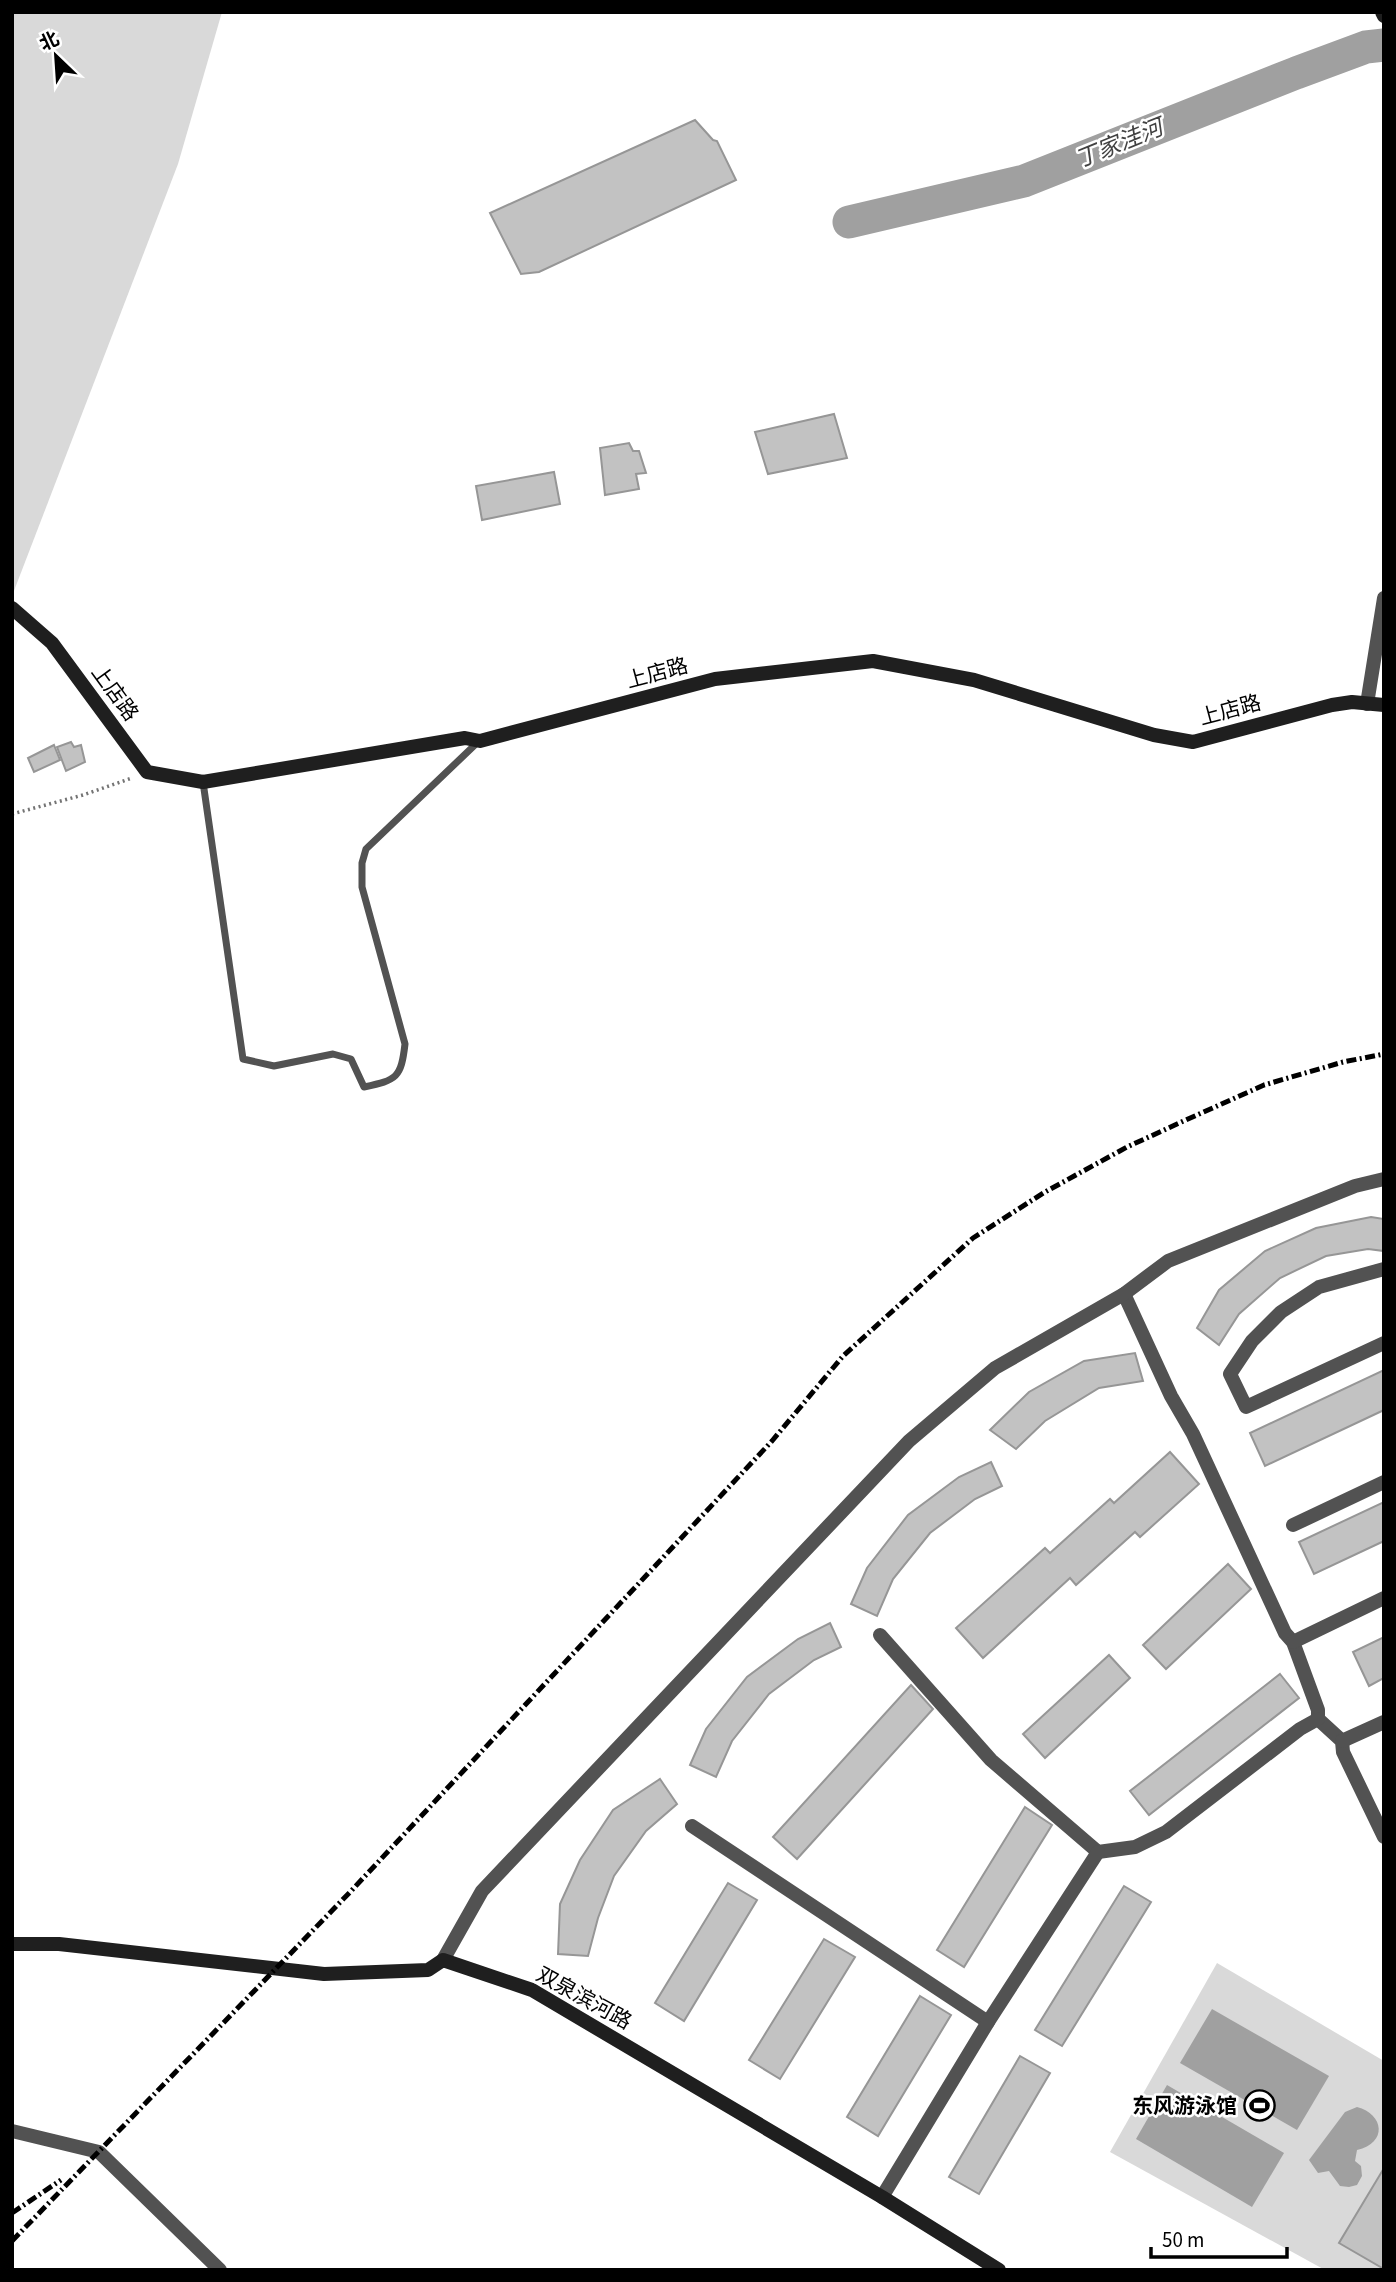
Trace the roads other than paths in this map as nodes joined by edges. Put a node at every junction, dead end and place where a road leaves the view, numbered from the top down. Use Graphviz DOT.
graph roads {
  1 [pos="1384,598"];
  2 [pos="12,608"];
  3 [pos="1367,704"];
  4 [pos="1384,705"];
  5 [pos="480,741"];
  6 [pos="203,782"];
  7 [pos="1384,1179"];
  8 [pos="1384,1269"];
  9 [pos="1124,1294"];
  10 [pos="1384,1343"];
  11 [pos="1384,1482"];
  12 [pos="1293,1524"];
  13 [pos="1384,1598"];
  14 [pos="880,1635"];
  15 [pos="1293,1642"];
  16 [pos="1318,1719"];
  17 [pos="1384,1722"];
  18 [pos="1342,1741"];
  19 [pos="692,1826"];
  20 [pos="1384,1837"];
  21 [pos="1098,1852"];
  22 [pos="12,1944"];
  23 [pos="443,1960"];
  24 [pos="988,2022"];
  25 [pos="12,2132"];
  26 [pos="882,2197"];
  27 [pos="220,2270"];
  28 [pos="999,2270"];
  1 -- 3 [label="street"];
  2 -- 6 [label="street, 上店路"];
  3 -- 4 [label="street, 上店路"];
  3 -- 5 [label="street, 上店路"];
  5 -- 6 [label="street, 上店路"];
  5 -- 6 [label="lane"];
  7 -- 9 [label="street"];
  8 -- 10 [label="street"];
  9 -- 15 [label="street"];
  9 -- 23 [label="street"];
  11 -- 12 [label="street"];
  13 -- 15 [label="street"];
  14 -- 21 [label="street"];
  15 -- 16 [label="street"];
  16 -- 18 [label="street"];
  16 -- 21 [label="street"];
  17 -- 18 [label="street"];
  18 -- 20 [label="street"];
  19 -- 24 [label="street"];
  21 -- 24 [label="street"];
  22 -- 23 [label="street"];
  23 -- 26 [label="street, 双泉滨河路"];
  24 -- 26 [label="street"];
  25 -- 27 [label="street"];
  26 -- 28 [label="street, 双泉滨河路"];
}
